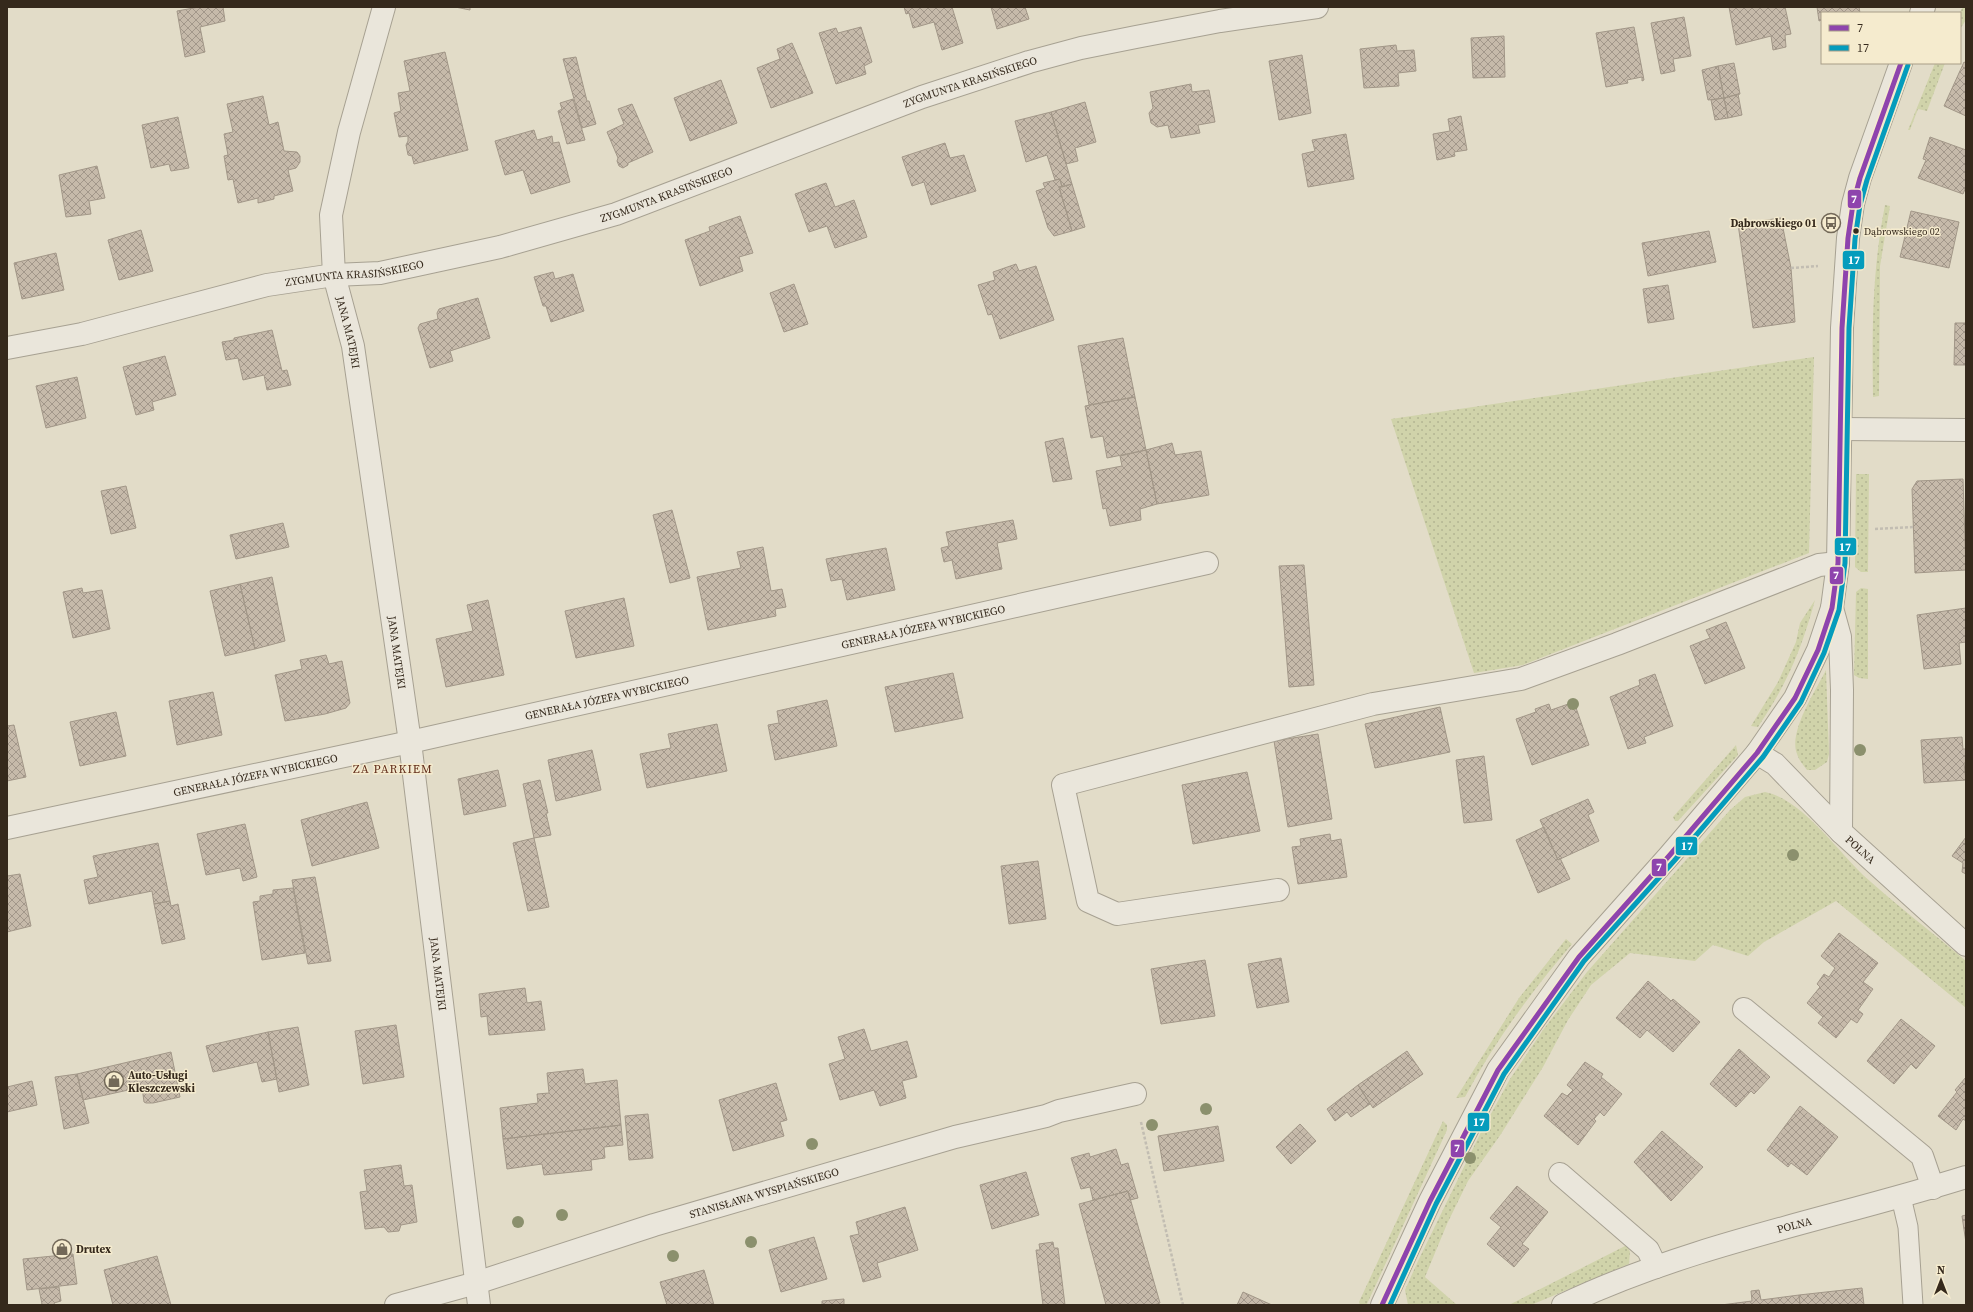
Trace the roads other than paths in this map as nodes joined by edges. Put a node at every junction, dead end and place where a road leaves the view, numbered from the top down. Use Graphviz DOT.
graph roads {
  1 [pos="384,7"];
  2 [pos="1318,7"];
  3 [pos="1901,64"];
  4 [pos="334,275"];
  5 [pos="7,348"];
  6 [pos="1841,429"];
  7 [pos="1966,430"];
  8 [pos="1207,563"];
  9 [pos="1838,563"];
  10 [pos="1832,608"];
  11 [pos="410,742"];
  12 [pos="1757,753"];
  13 [pos="7,828"];
  14 [pos="1841,832"];
  15 [pos="1278,890"];
  16 [pos="1966,945"];
  17 [pos="1744,1009"];
  18 [pos="1135,1094"];
  19 [pos="1560,1174"];
  20 [pos="1966,1177"];
  21 [pos="1933,1188"];
  22 [pos="1901,1197"];
  23 [pos="1656,1267"];
  24 [pos="476,1283"];
  25 [pos="1389,1299"];
  26 [pos="396,1305"];
  27 [pos="479,1305"];
  28 [pos="1564,1305"];
  29 [pos="1913,1305"];
  1 -- 4 [label="street, JANA MATEJKI"];
  2 -- 4 [label="street, ZYGMUNTA KRASIŃSKIEGO"];
  3 -- 6 [label="street"];
  4 -- 5 [label="street, ZYGMUNTA KRASIŃSKIEGO"];
  4 -- 11 [label="street, JANA MATEJKI"];
  6 -- 7 [label="street"];
  6 -- 9 [label="street"];
  8 -- 11 [label="street, GENERAŁA JÓZEFA WYBICKIEGO"];
  9 -- 10 [label="street"];
  9 -- 15 [label="street"];
  10 -- 12 [label="street"];
  10 -- 14 [label="street"];
  11 -- 13 [label="street, GENERAŁA JÓZEFA WYBICKIEGO"];
  11 -- 24 [label="street, JANA MATEJKI"];
  12 -- 14 [label="street, POLNA"];
  12 -- 25 [label="street"];
  14 -- 16 [label="street, POLNA"];
  17 -- 21 [label="street"];
  18 -- 24 [label="street, STANISŁAWA WYSPIAŃSKIEGO"];
  19 -- 23 [label="street"];
  20 -- 21 [label="street, POLNA"];
  21 -- 22 [label="street, POLNA"];
  22 -- 23 [label="street, POLNA"];
  22 -- 29 [label="lane"];
  23 -- 28 [label="street, POLNA"];
  24 -- 26 [label="street, STANISŁAWA WYSPIAŃSKIEGO"];
  24 -- 27 [label="street, JANA MATEJKI"];
}
